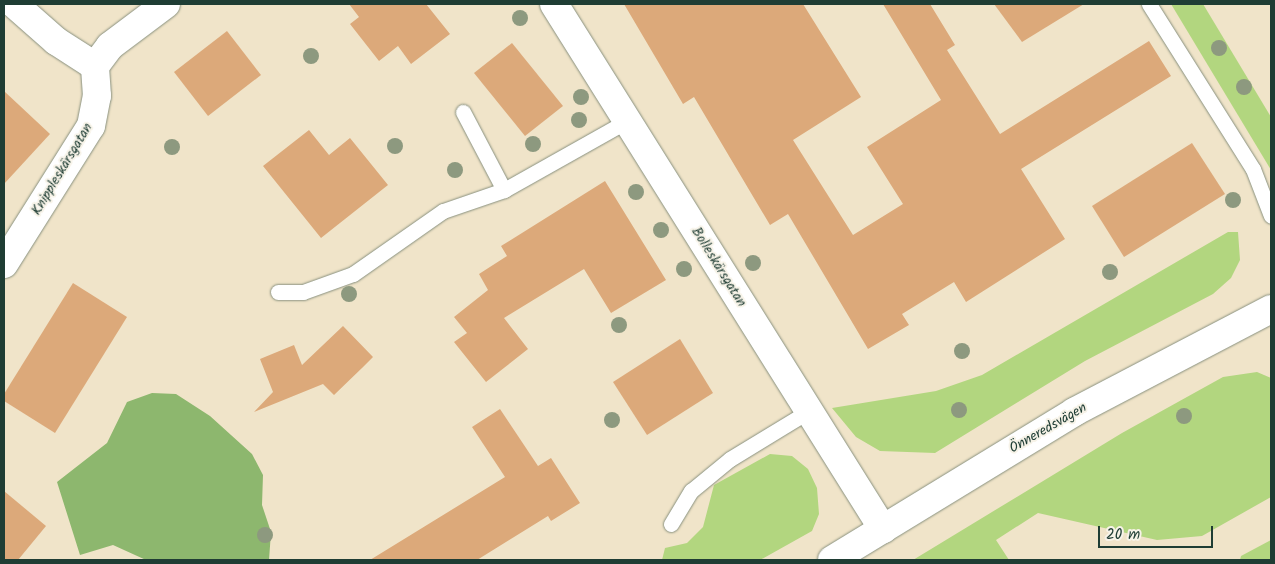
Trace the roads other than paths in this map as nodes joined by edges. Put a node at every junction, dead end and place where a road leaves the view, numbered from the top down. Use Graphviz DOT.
graph roads {
  1 [pos="14,4"];
  2 [pos="166,4"];
  3 [pos="554,4"];
  4 [pos="1149,4"];
  5 [pos="95,66"];
  6 [pos="463,112"];
  7 [pos="627,121"];
  8 [pos="504,190"];
  9 [pos="1271,216"];
  10 [pos="4,264"];
  11 [pos="278,292"];
  12 [pos="1271,309"];
  13 [pos="809,411"];
  14 [pos="671,524"];
  15 [pos="883,529"];
  16 [pos="832,560"];
  1 -- 5 [label="street"];
  2 -- 5 [label="street"];
  3 -- 7 [label="street, Bolleskärsgatan"];
  4 -- 9 [label="lane"];
  5 -- 10 [label="street, Knippleskärsgatan"];
  6 -- 8 [label="lane"];
  7 -- 8 [label="lane"];
  7 -- 13 [label="street, Bolleskärsgatan"];
  8 -- 11 [label="lane"];
  12 -- 15 [label="street, Önneredsvägen"];
  13 -- 14 [label="lane"];
  13 -- 15 [label="street, Bolleskärsgatan"];
  15 -- 16 [label="street, Önneredsvägen"];
}
